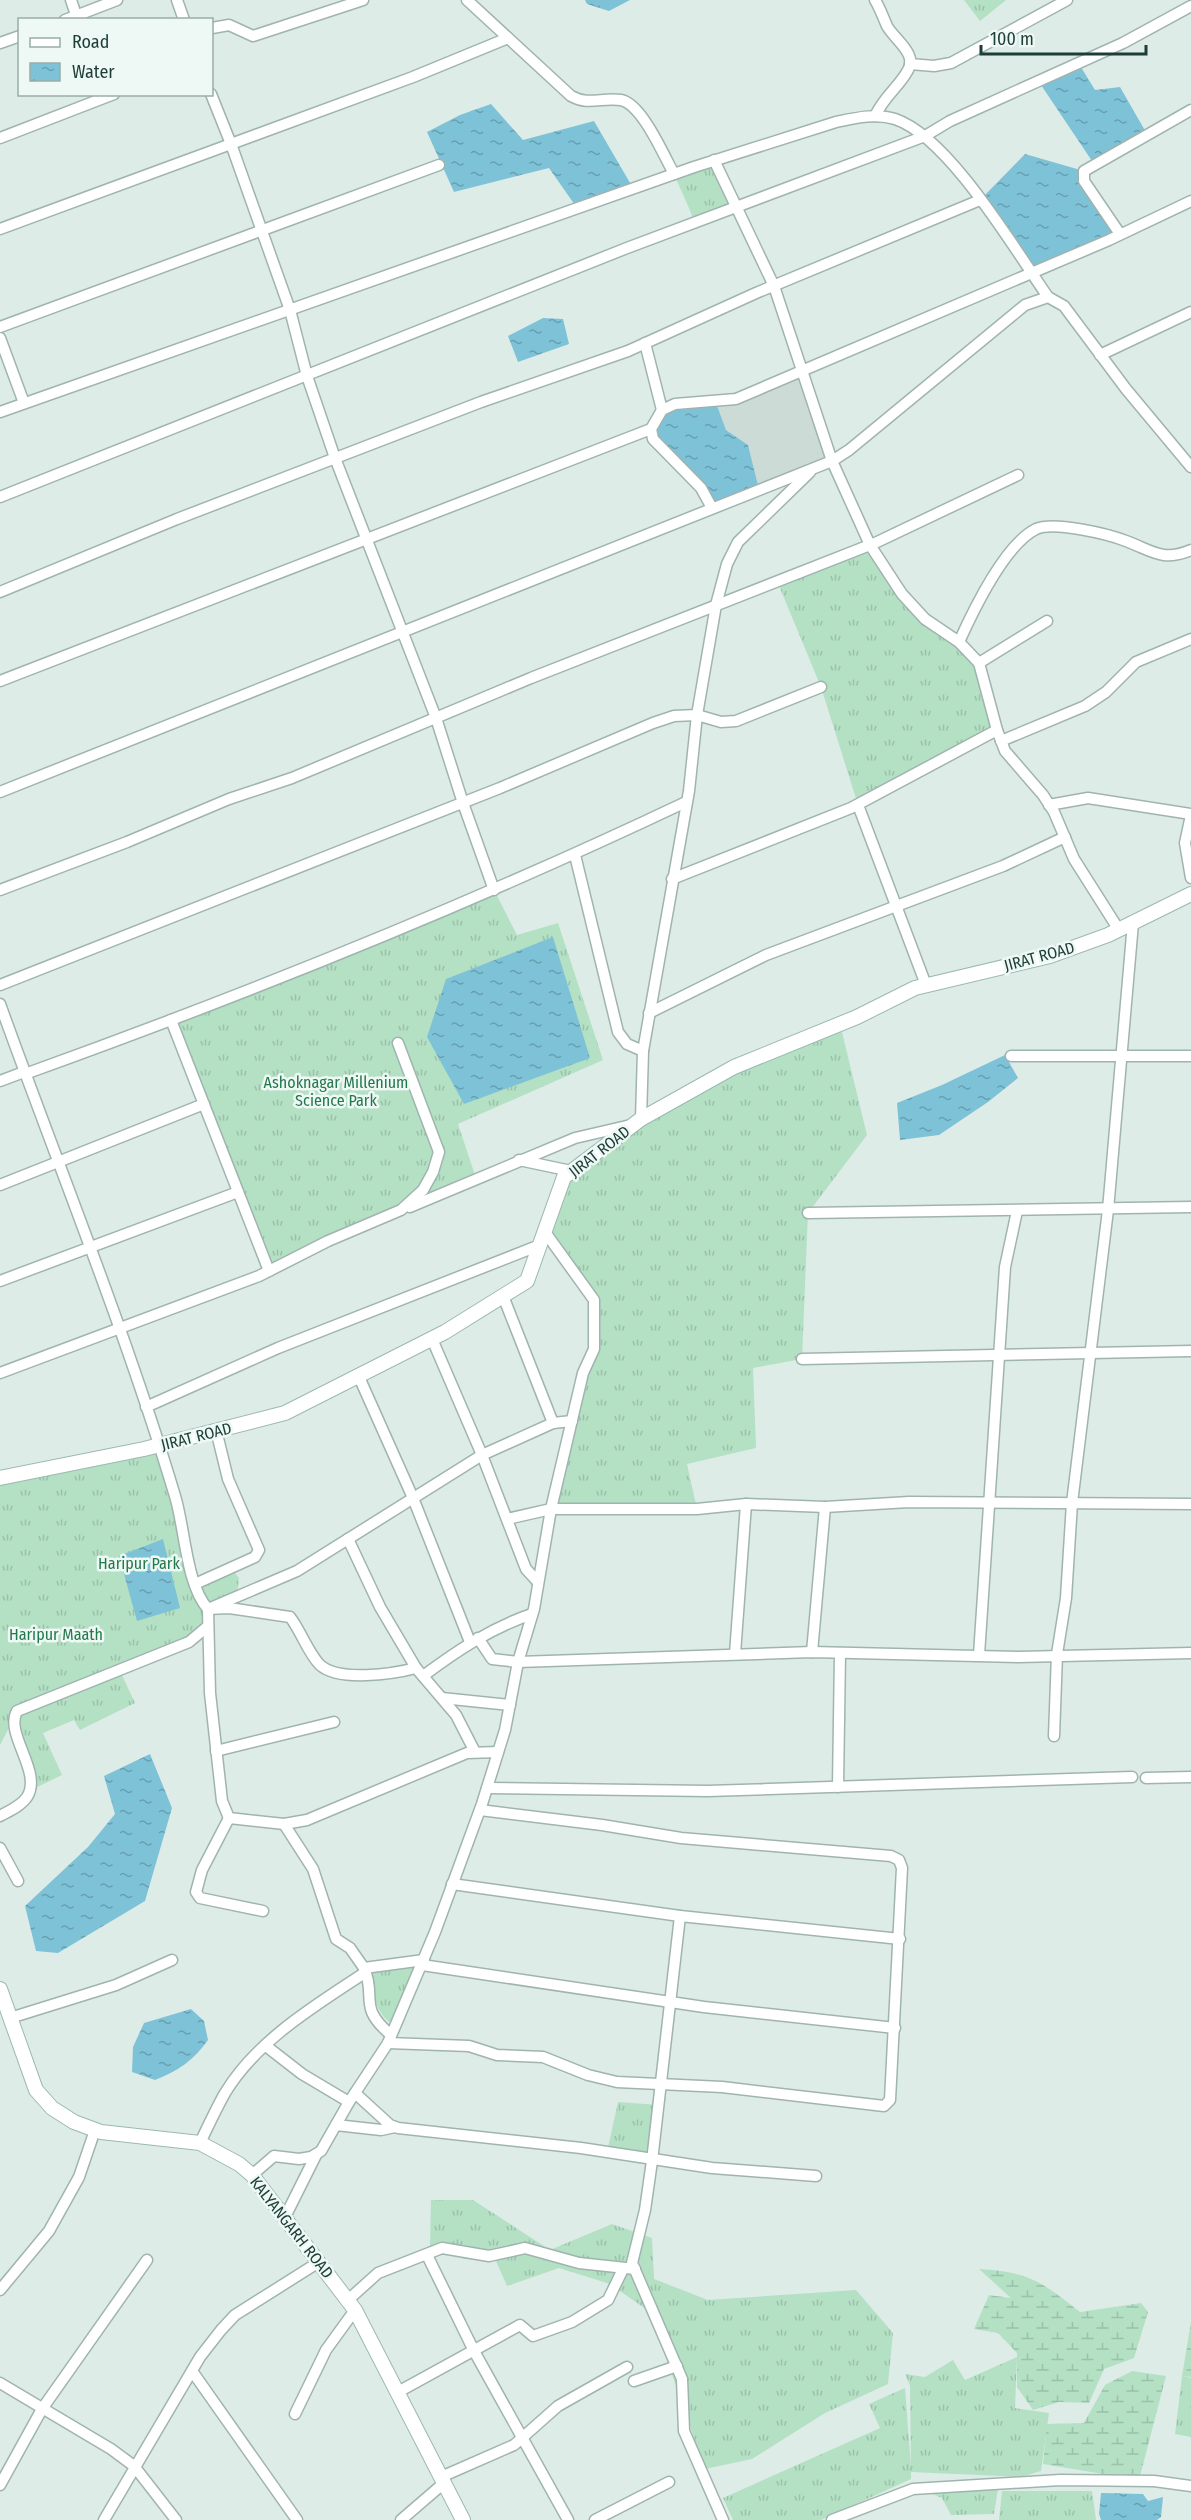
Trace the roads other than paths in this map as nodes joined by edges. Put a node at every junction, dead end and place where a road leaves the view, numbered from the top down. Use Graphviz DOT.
graph roads {
  1 [pos="71,0"];
  2 [pos="117,0"];
  3 [pos="177,0"];
  4 [pos="363,0"];
  5 [pos="467,0"];
  6 [pos="875,0"];
  7 [pos="1067,0"];
  8 [pos="1191,6"];
  9 [pos="76,15"];
  10 [pos="69,18"];
  11 [pos="183,18"];
  12 [pos="213,28"];
  13 [pos="18,37"];
  14 [pos="508,38"];
  15 [pos="0,43"];
  16 [pos="910,64"];
  17 [pos="109,96"];
  18 [pos="212,96"];
  19 [pos="1191,110"];
  20 [pos="875,116"];
  21 [pos="925,136"];
  22 [pos="0,138"];
  23 [pos="231,144"];
  24 [pos="714,160"];
  25 [pos="439,165"];
  26 [pos="674,174"];
  27 [pos="980,200"];
  28 [pos="1191,201"];
  29 [pos="734,208"];
  30 [pos="0,229"];
  31 [pos="262,232"];
  32 [pos="1120,234"];
  33 [pos="1031,272"];
  34 [pos="774,286"];
  35 [pos="1048,297"];
  36 [pos="290,310"];
  37 [pos="1191,312"];
  38 [pos="0,327"];
  39 [pos="0,338"];
  40 [pos="645,343"];
  41 [pos="1100,355"];
  42 [pos="801,371"];
  43 [pos="307,376"];
  44 [pos="24,403"];
  45 [pos="662,410"];
  46 [pos="0,411"];
  47 [pos="651,429"];
  48 [pos="335,459"];
  49 [pos="832,461"];
  50 [pos="816,467"];
  51 [pos="1191,467"];
  52 [pos="1018,475"];
  53 [pos="0,497"];
  54 [pos="712,508"];
  55 [pos="366,540"];
  56 [pos="870,545"];
  57 [pos="1191,550"];
  58 [pos="0,592"];
  59 [pos="716,605"];
  60 [pos="1047,621"];
  61 [pos="403,630"];
  62 [pos="1191,639"];
  63 [pos="959,642"];
  64 [pos="979,663"];
  65 [pos="0,681"];
  66 [pos="821,687"];
  67 [pos="697,715"];
  68 [pos="436,718"];
  69 [pos="996,730"];
  70 [pos="1001,741"];
  71 [pos="0,792"];
  72 [pos="687,802"];
  73 [pos="463,803"];
  74 [pos="858,805"];
  75 [pos="1050,805"];
  76 [pos="1191,814"];
  77 [pos="1065,837"];
  78 [pos="575,855"];
  79 [pos="672,879"];
  80 [pos="1191,879"];
  81 [pos="0,890"];
  82 [pos="494,890"];
  83 [pos="1191,894"];
  84 [pos="894,907"];
  85 [pos="1133,923"];
  86 [pos="1119,930"];
  87 [pos="0,985"];
  88 [pos="926,985"];
  89 [pos="0,1004"];
  90 [pos="649,1013"];
  91 [pos="171,1020"];
  92 [pos="398,1043"];
  93 [pos="643,1051"];
  94 [pos="1011,1056"];
  95 [pos="1191,1056"];
  96 [pos="1120,1057"];
  97 [pos="25,1073"];
  98 [pos="0,1081"];
  99 [pos="204,1104"];
  100 [pos="636,1122"];
  101 [pos="518,1160"];
  102 [pos="58,1162"];
  103 [pos="571,1171"];
  104 [pos="0,1185"];
  105 [pos="238,1192"];
  106 [pos="1191,1208"];
  107 [pos="401,1210"];
  108 [pos="1108,1210"];
  109 [pos="1017,1211"];
  110 [pos="808,1213"];
  111 [pos="542,1239"];
  112 [pos="89,1248"];
  113 [pos="269,1271"];
  114 [pos="0,1281"];
  115 [pos="503,1296"];
  116 [pos="120,1327"];
  117 [pos="432,1339"];
  118 [pos="1191,1351"];
  119 [pos="1092,1353"];
  120 [pos="998,1355"];
  121 [pos="802,1359"];
  122 [pos="0,1373"];
  123 [pos="359,1377"];
  124 [pos="146,1407"];
  125 [pos="572,1421"];
  126 [pos="553,1423"];
  127 [pos="216,1430"];
  128 [pos="158,1445"];
  129 [pos="482,1455"];
  130 [pos="0,1478"];
  131 [pos="413,1498"];
  132 [pos="1072,1503"];
  133 [pos="746,1504"];
  134 [pos="991,1504"];
  135 [pos="1191,1504"];
  136 [pos="825,1507"];
  137 [pos="551,1509"];
  138 [pos="507,1519"];
  139 [pos="348,1539"];
  140 [pos="538,1582"];
  141 [pos="195,1584"];
  142 [pos="208,1609"];
  143 [pos="532,1614"];
  144 [pos="208,1626"];
  145 [pos="474,1640"];
  146 [pos="812,1652"];
  147 [pos="840,1653"];
  148 [pos="1191,1653"];
  149 [pos="735,1654"];
  150 [pos="1057,1654"];
  151 [pos="979,1656"];
  152 [pos="518,1662"];
  153 [pos="419,1672"];
  154 [pos="442,1698"];
  155 [pos="510,1705"];
  156 [pos="334,1722"];
  157 [pos="1054,1736"];
  158 [pos="216,1751"];
  159 [pos="475,1752"];
  160 [pos="498,1752"];
  161 [pos="1132,1777"];
  162 [pos="1191,1777"];
  163 [pos="1146,1778"];
  164 [pos="838,1787"];
  165 [pos="487,1788"];
  166 [pos="480,1810"];
  167 [pos="0,1816"];
  168 [pos="230,1818"];
  169 [pos="284,1824"];
  170 [pos="0,1848"];
  171 [pos="18,1881"];
  172 [pos="452,1884"];
  173 [pos="263,1911"];
  174 [pos="680,1916"];
  175 [pos="900,1939"];
  176 [pos="172,1960"];
  177 [pos="423,1963"];
  178 [pos="365,1970"];
  179 [pos="0,1989"];
  180 [pos="670,2002"];
  181 [pos="10,2018"];
  182 [pos="895,2028"];
  183 [pos="389,2038"];
  184 [pos="266,2046"];
  185 [pos="661,2082"];
  186 [pos="352,2097"];
  187 [pos="336,2125"];
  188 [pos="395,2127"];
  189 [pos="95,2130"];
  190 [pos="200,2143"];
  191 [pos="316,2155"];
  192 [pos="652,2161"];
  193 [pos="252,2175"];
  194 [pos="816,2176"];
  195 [pos="285,2217"];
  196 [pos="427,2255"];
  197 [pos="147,2260"];
  198 [pos="319,2262"];
  199 [pos="623,2269"];
  200 [pos="635,2269"];
  201 [pos="0,2290"];
  202 [pos="352,2305"];
  203 [pos="474,2351"];
  204 [pos="677,2366"];
  205 [pos="627,2367"];
  206 [pos="192,2371"];
  207 [pos="634,2380"];
  208 [pos="0,2383"];
  209 [pos="398,2392"];
  210 [pos="42,2409"];
  211 [pos="295,2414"];
  212 [pos="522,2438"];
  213 [pos="134,2466"];
  214 [pos="443,2480"];
  215 [pos="669,2482"];
  216 [pos="0,2485"];
  217 [pos="1191,2486"];
  218 [pos="104,2520"];
  219 [pos="176,2520"];
  220 [pos="297,2520"];
  221 [pos="401,2520"];
  222 [pos="463,2520"];
  223 [pos="568,2520"];
  224 [pos="595,2520"];
  225 [pos="723,2520"];
  226 [pos="832,2520"];
  1 -- 9 [label="street"];
  2 -- 9 [label="street"];
  3 -- 11 [label="street"];
  4 -- 12 [label="street"];
  5 -- 14 [label="street"];
  6 -- 16 [label="street"];
  7 -- 16 [label="street"];
  8 -- 21 [label="street"];
  9 -- 10 [label="street"];
  13 -- 15 [label="street"];
  14 -- 23 [label="street"];
  14 -- 26 [label="street"];
  16 -- 20 [label="street"];
  17 -- 22 [label="street"];
  18 -- 23 [label="street"];
  19 -- 32 [label="street"];
  20 -- 21 [label="street"];
  20 -- 24 [label="street"];
  21 -- 27 [label="street"];
  21 -- 29 [label="street"];
  23 -- 30 [label="street"];
  23 -- 31 [label="street"];
  24 -- 26 [label="street"];
  24 -- 29 [label="street"];
  25 -- 31 [label="street"];
  26 -- 36 [label="street"];
  27 -- 33 [label="street"];
  27 -- 34 [label="street"];
  28 -- 32 [label="street"];
  29 -- 34 [label="street"];
  29 -- 43 [label="street"];
  31 -- 36 [label="street"];
  31 -- 38 [label="street"];
  32 -- 33 [label="street"];
  33 -- 35 [label="street"];
  33 -- 42 [label="street"];
  34 -- 40 [label="street"];
  34 -- 42 [label="street"];
  35 -- 41 [label="street"];
  35 -- 49 [label="street"];
  36 -- 43 [label="street"];
  36 -- 44 [label="street"];
  37 -- 41 [label="street"];
  39 -- 44 [label="street"];
  40 -- 45 [label="street"];
  40 -- 48 [label="street"];
  41 -- 51 [label="street"];
  42 -- 45 [label="street"];
  42 -- 49 [label="street"];
  43 -- 48 [label="street"];
  43 -- 53 [label="street"];
  44 -- 46 [label="street"];
  45 -- 47 [label="street"];
  47 -- 54 [label="street"];
  47 -- 55 [label="street"];
  48 -- 55 [label="street"];
  48 -- 58 [label="street"];
  49 -- 50 [label="street"];
  49 -- 56 [label="street"];
  50 -- 54 [label="street"];
  50 -- 59 [label="street"];
  52 -- 56 [label="street"];
  54 -- 61 [label="street"];
  55 -- 61 [label="street"];
  55 -- 65 [label="street"];
  56 -- 59 [label="street"];
  56 -- 63 [label="street"];
  57 -- 63 [label="street"];
  59 -- 67 [label="street"];
  59 -- 68 [label="street"];
  60 -- 64 [label="street"];
  61 -- 68 [label="street"];
  61 -- 71 [label="street"];
  62 -- 70 [label="street"];
  63 -- 64 [label="street"];
  64 -- 69 [label="street"];
  66 -- 67 [label="street"];
  67 -- 72 [label="street"];
  67 -- 73 [label="street"];
  68 -- 73 [label="street"];
  68 -- 81 [label="street"];
  69 -- 70 [label="street"];
  69 -- 74 [label="street"];
  70 -- 75 [label="street"];
  72 -- 78 [label="street"];
  72 -- 79 [label="street"];
  73 -- 82 [label="street"];
  73 -- 87 [label="street"];
  74 -- 79 [label="street"];
  74 -- 84 [label="street"];
  75 -- 76 [label="street"];
  75 -- 77 [label="street"];
  76 -- 80 [label="street"];
  77 -- 84 [label="street"];
  77 -- 86 [label="street"];
  78 -- 82 [label="street"];
  78 -- 93 [label="street"];
  79 -- 90 [label="street"];
  82 -- 91 [label="street"];
  83 -- 85 [label="main road, JIRAT ROAD"];
  84 -- 88 [label="street"];
  84 -- 90 [label="street"];
  85 -- 86 [label="main road, JIRAT ROAD"];
  85 -- 96 [label="street"];
  86 -- 88 [label="main road, JIRAT ROAD"];
  88 -- 100 [label="main road, JIRAT ROAD"];
  89 -- 97 [label="street"];
  90 -- 93 [label="street"];
  91 -- 97 [label="street"];
  91 -- 99 [label="street"];
  92 -- 107 [label="street"];
  93 -- 100 [label="street"];
  94 -- 96 [label="street"];
  95 -- 96 [label="street"];
  96 -- 108 [label="street"];
  97 -- 98 [label="street"];
  97 -- 102 [label="street"];
  99 -- 102 [label="street"];
  99 -- 105 [label="street"];
  100 -- 101 [label="street"];
  100 -- 103 [label="main road, JIRAT ROAD"];
  101 -- 103 [label="street"];
  101 -- 107 [label="street"];
  102 -- 104 [label="street"];
  102 -- 112 [label="street"];
  103 -- 111 [label="main road, JIRAT ROAD"];
  105 -- 112 [label="street"];
  105 -- 113 [label="street"];
  106 -- 108 [label="street"];
  107 -- 113 [label="street"];
  108 -- 109 [label="street"];
  108 -- 119 [label="street"];
  109 -- 110 [label="street"];
  109 -- 120 [label="street"];
  111 -- 115 [label="main road, JIRAT ROAD"];
  111 -- 124 [label="street"];
  111 -- 125 [label="street"];
  112 -- 114 [label="street"];
  112 -- 116 [label="street"];
  113 -- 116 [label="street"];
  115 -- 117 [label="main road, JIRAT ROAD"];
  115 -- 126 [label="street"];
  116 -- 122 [label="street"];
  116 -- 124 [label="street"];
  117 -- 123 [label="main road, JIRAT ROAD"];
  117 -- 129 [label="street"];
  118 -- 119 [label="street"];
  119 -- 120 [label="street"];
  119 -- 132 [label="street"];
  120 -- 121 [label="street"];
  120 -- 134 [label="street"];
  123 -- 127 [label="main road, JIRAT ROAD"];
  123 -- 131 [label="street"];
  124 -- 128 [label="street"];
  125 -- 126 [label="street"];
  125 -- 137 [label="street"];
  126 -- 129 [label="street"];
  127 -- 128 [label="main road, JIRAT ROAD"];
  127 -- 141 [label="street"];
  128 -- 130 [label="main road, JIRAT ROAD"];
  128 -- 141 [label="street"];
  129 -- 131 [label="street"];
  129 -- 138 [label="street"];
  131 -- 139 [label="street"];
  131 -- 145 [label="street"];
  132 -- 134 [label="street"];
  132 -- 135 [label="street"];
  132 -- 150 [label="street"];
  133 -- 136 [label="street"];
  133 -- 137 [label="street"];
  133 -- 149 [label="street"];
  134 -- 136 [label="street"];
  134 -- 151 [label="street"];
  136 -- 146 [label="street"];
  137 -- 138 [label="street"];
  137 -- 140 [label="street"];
  138 -- 140 [label="street"];
  139 -- 142 [label="street"];
  139 -- 153 [label="street"];
  140 -- 143 [label="street"];
  141 -- 142 [label="street"];
  142 -- 144 [label="street"];
  142 -- 153 [label="street"];
  143 -- 145 [label="street"];
  143 -- 152 [label="street"];
  144 -- 158 [label="street"];
  144 -- 167 [label="street"];
  145 -- 152 [label="street"];
  145 -- 153 [label="street"];
  146 -- 147 [label="street"];
  146 -- 149 [label="street"];
  147 -- 151 [label="street"];
  147 -- 164 [label="street"];
  148 -- 150 [label="street"];
  149 -- 152 [label="street"];
  150 -- 151 [label="street"];
  150 -- 157 [label="street"];
  152 -- 155 [label="street"];
  153 -- 154 [label="street"];
  154 -- 155 [label="street"];
  154 -- 159 [label="street"];
  155 -- 160 [label="street"];
  156 -- 158 [label="street"];
  158 -- 168 [label="street"];
  159 -- 160 [label="street"];
  159 -- 169 [label="street"];
  160 -- 165 [label="street"];
  161 -- 164 [label="street"];
  162 -- 163 [label="street"];
  164 -- 165 [label="street"];
  165 -- 166 [label="street"];
  166 -- 172 [label="street"];
  166 -- 175 [label="street"];
  168 -- 169 [label="street"];
  168 -- 173 [label="street"];
  169 -- 178 [label="street"];
  170 -- 171 [label="street"];
  172 -- 174 [label="street"];
  172 -- 177 [label="street"];
  174 -- 175 [label="street"];
  174 -- 180 [label="street"];
  175 -- 182 [label="street"];
  176 -- 181 [label="street"];
  177 -- 178 [label="street"];
  177 -- 180 [label="street"];
  177 -- 183 [label="street"];
  178 -- 183 [label="street"];
  178 -- 184 [label="street"];
  179 -- 181 [label="main road, KALYANGARH ROAD"];
  180 -- 182 [label="street"];
  180 -- 185 [label="street"];
  181 -- 189 [label="main road, KALYANGARH ROAD"];
  182 -- 185 [label="street"];
  183 -- 185 [label="street"];
  183 -- 186 [label="street"];
  184 -- 186 [label="street"];
  184 -- 190 [label="street"];
  185 -- 192 [label="street"];
  186 -- 187 [label="street"];
  186 -- 188 [label="street"];
  187 -- 188 [label="street"];
  187 -- 191 [label="street"];
  188 -- 192 [label="street"];
  189 -- 190 [label="main road, KALYANGARH ROAD"];
  189 -- 201 [label="street"];
  190 -- 193 [label="main road, KALYANGARH ROAD"];
  191 -- 193 [label="street"];
  191 -- 195 [label="street"];
  192 -- 194 [label="street"];
  192 -- 200 [label="street"];
  193 -- 195 [label="main road, KALYANGARH ROAD"];
  195 -- 198 [label="main road, KALYANGARH ROAD"];
  196 -- 199 [label="street"];
  196 -- 202 [label="street"];
  196 -- 203 [label="street"];
  197 -- 210 [label="street"];
  198 -- 202 [label="main road, KALYANGARH ROAD"];
  198 -- 206 [label="street"];
  199 -- 200 [label="street"];
  199 -- 203 [label="street"];
  200 -- 204 [label="street"];
  202 -- 209 [label="main road, KALYANGARH ROAD"];
  202 -- 211 [label="street"];
  203 -- 209 [label="street"];
  203 -- 212 [label="street"];
  204 -- 207 [label="street"];
  204 -- 225 [label="street"];
  205 -- 212 [label="street"];
  206 -- 213 [label="street"];
  206 -- 220 [label="street"];
  208 -- 210 [label="street"];
  209 -- 214 [label="main road, KALYANGARH ROAD"];
  210 -- 213 [label="street"];
  210 -- 216 [label="street"];
  212 -- 214 [label="street"];
  212 -- 223 [label="street"];
  213 -- 218 [label="street"];
  213 -- 219 [label="street"];
  214 -- 221 [label="street"];
  214 -- 222 [label="main road, KALYANGARH ROAD"];
  215 -- 224 [label="street"];
  217 -- 226 [label="street"];
}
